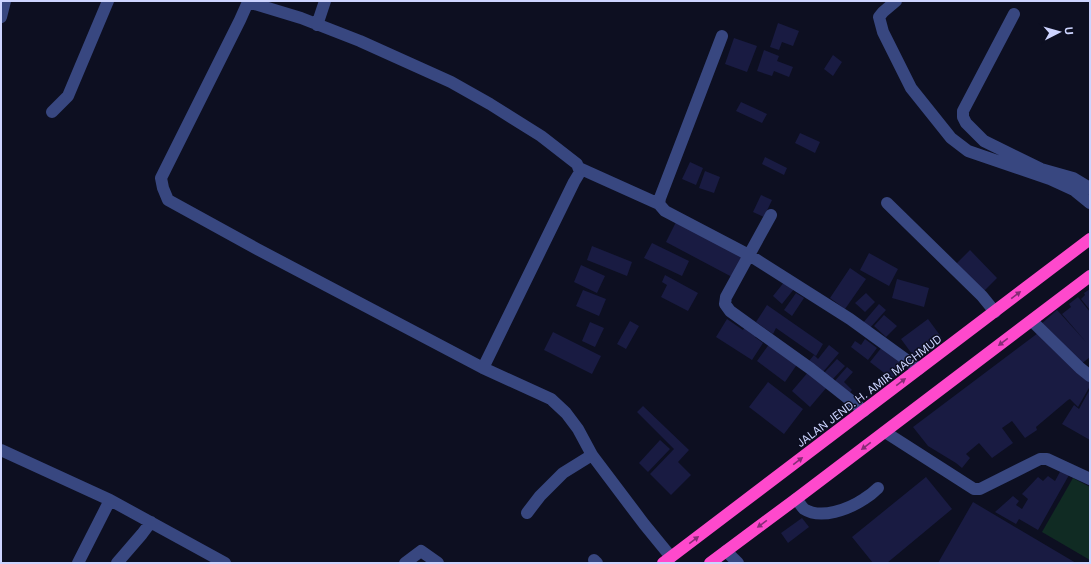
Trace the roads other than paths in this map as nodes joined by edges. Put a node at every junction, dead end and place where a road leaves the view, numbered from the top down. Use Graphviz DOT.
graph roads {
  1 [pos="108,1"];
  2 [pos="247,1"];
  3 [pos="324,1"];
  4 [pos="896,1"];
  5 [pos="1014,14"];
  6 [pos="317,24"];
  7 [pos="722,36"];
  8 [pos="52,112"];
  9 [pos="579,168"];
  10 [pos="1090,188"];
  11 [pos="887,202"];
  12 [pos="1090,203"];
  13 [pos="659,204"];
  14 [pos="771,215"];
  15 [pos="1090,239"];
  16 [pos="749,256"];
  17 [pos="1090,276"];
  18 [pos="995,312"];
  19 [pos="1032,321"];
  20 [pos="483,368"];
  21 [pos="919,369"];
  22 [pos="1090,376"];
  23 [pos="864,411"];
  24 [pos="885,432"];
  25 [pos="1,450"];
  26 [pos="592,456"];
  27 [pos="1090,480"];
  28 [pos="878,488"];
  29 [pos="796,499"];
  30 [pos="110,500"];
  31 [pos="527,513"];
  32 [pos="151,522"];
  33 [pos="726,550"];
  34 [pos="667,560"];
  35 [pos="78,563"];
  36 [pos="117,563"];
  37 [pos="225,563"];
  38 [pos="405,563"];
  39 [pos="438,563"];
  40 [pos="710,563"];
  41 [pos="738,563"];
  1 -- 8 [label="street"];
  2 -- 6 [label="street"];
  2 -- 20 [label="street"];
  3 -- 6 [label="street"];
  4 -- 12 [label="street"];
  5 -- 10 [label="street"];
  6 -- 9 [label="street"];
  7 -- 13 [label="street"];
  9 -- 13 [label="street"];
  9 -- 20 [label="street"];
  11 -- 18 [label="street"];
  13 -- 16 [label="street"];
  14 -- 16 [label="street"];
  18 -- 15 [label="highway, JALAN JEND. H. AMIR MACHMUD, one-way"];
  16 -- 21 [label="street"];
  16 -- 23 [label="street"];
  17 -- 19 [label="highway"];
  18 -- 21 [label="highway, JALAN JEND. H. AMIR MACHMUD"];
  19 -- 22 [label="street"];
  19 -- 24 [label="highway, one-way"];
  20 -- 26 [label="street"];
  23 -- 21 [label="highway, JALAN JEND. H. AMIR MACHMUD, one-way"];
  34 -- 23 [label="highway, JALAN JEND. H. AMIR MACHMUD, one-way"];
  24 -- 27 [label="street"];
  24 -- 29 [label="highway, one-way"];
  25 -- 30 [label="street"];
  26 -- 31 [label="street"];
  26 -- 34 [label="street"];
  28 -- 29 [label="street"];
  29 -- 33 [label="highway, one-way"];
  30 -- 32 [label="street"];
  30 -- 35 [label="street"];
  32 -- 36 [label="street"];
  32 -- 37 [label="street"];
  33 -- 40 [label="highway"];
  33 -- 41 [label="street"];
  38 -- 39 [label="street"];
}
